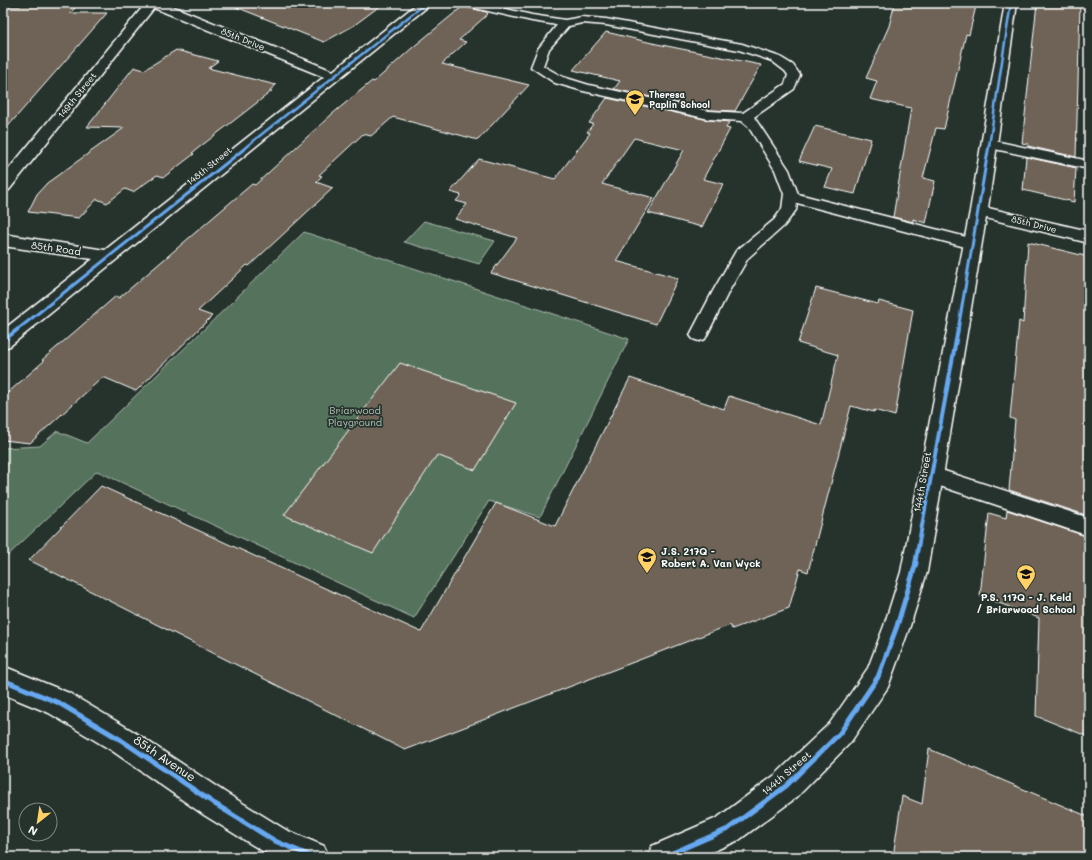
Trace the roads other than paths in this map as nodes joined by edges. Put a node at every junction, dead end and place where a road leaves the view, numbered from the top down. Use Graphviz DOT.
graph roads {
  1 [pos="152,3"];
  2 [pos="426,3"];
  3 [pos="466,3"];
  4 [pos="1006,4"];
  5 [pos="565,23"];
  6 [pos="334,76"];
  7 [pos="746,117"];
  8 [pos="990,144"];
  9 [pos="1089,165"];
  10 [pos="3,187"];
  11 [pos="791,197"];
  12 [pos="979,211"];
  13 [pos="1089,237"];
  14 [pos="3,240"];
  15 [pos="973,244"];
  16 [pos="109,256"];
  17 [pos="700,335"];
  18 [pos="3,341"];
  19 [pos="932,475"];
  20 [pos="1089,527"];
  21 [pos="3,680"];
  22 [pos="313,857"];
  23 [pos="663,857"];
  1 -- 6 [label="street, 85th Drive"];
  1 -- 10 [label="street, 149th Street"];
  2 -- 6 [label="street, 148th Street"];
  3 -- 5 [label="lane"];
  4 -- 8 [label="street, 144th Street"];
  5 -- 7 [label="lane"];
  5 -- 7 [label="lane"];
  6 -- 16 [label="street, 148th Street"];
  7 -- 11 [label="lane"];
  8 -- 9 [label="lane"];
  8 -- 12 [label="street, 144th Street"];
  11 -- 15 [label="lane"];
  11 -- 17 [label="lane"];
  12 -- 13 [label="street, 85th Drive"];
  12 -- 15 [label="street, 144th Street"];
  14 -- 16 [label="street, 85th Road"];
  15 -- 19 [label="street, 144th Street"];
  16 -- 18 [label="street, 148th Street"];
  19 -- 20 [label="lane"];
  19 -- 23 [label="street, 144th Street"];
  21 -- 22 [label="street, 85th Avenue"];
}
